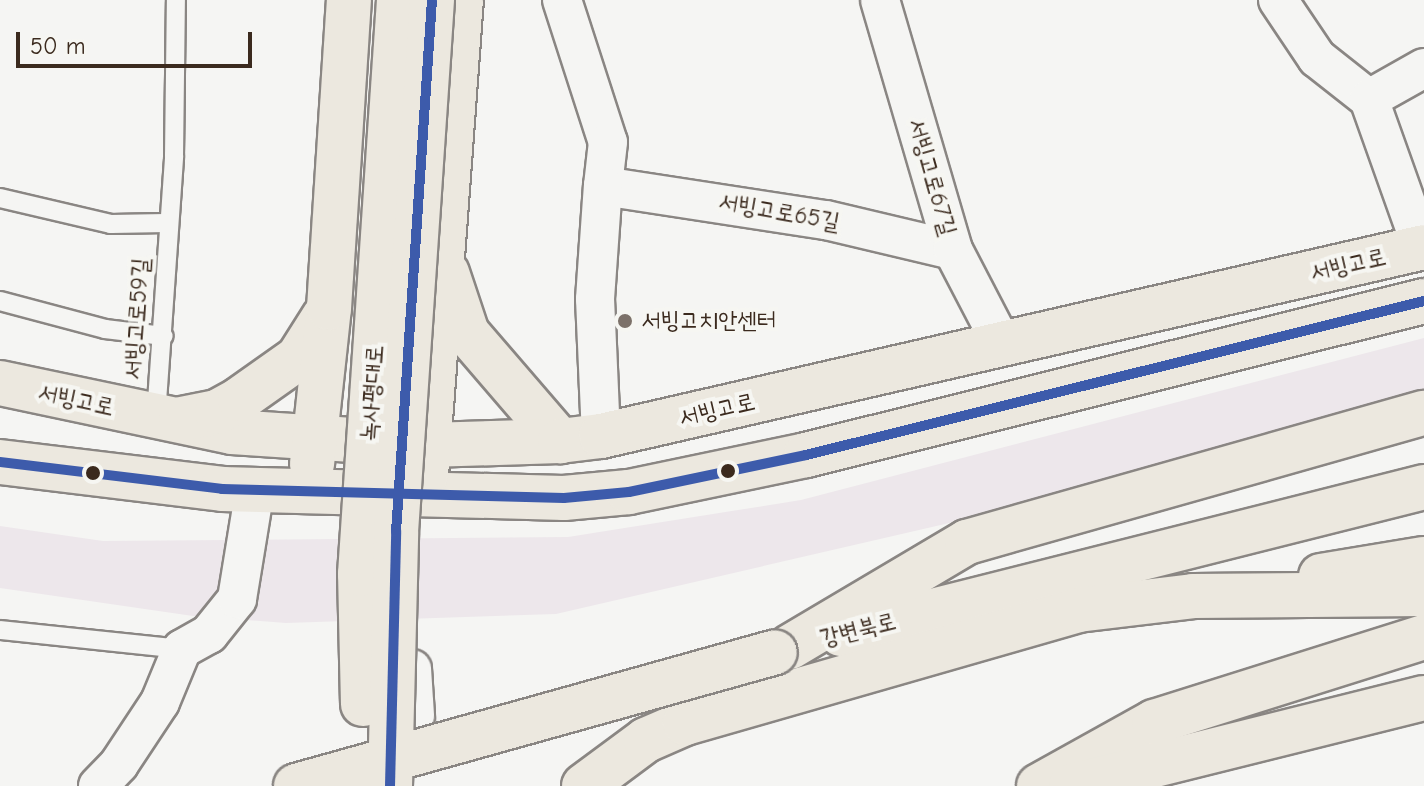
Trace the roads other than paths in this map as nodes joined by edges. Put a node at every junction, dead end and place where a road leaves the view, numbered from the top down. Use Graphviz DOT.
graph roads {
  1 [pos="176,0"];
  2 [pos="349,0"];
  3 [pos="399,0"];
  4 [pos="432,0"];
  5 [pos="441,0"];
  6 [pos="461,0"];
  7 [pos="562,0"];
  8 [pos="880,0"];
  9 [pos="1278,0"];
  10 [pos="1424,68"];
  11 [pos="1369,99"];
  12 [pos="603,186"];
  13 [pos="0,198"];
  14 [pos="166,223"];
  15 [pos="1423,248"];
  16 [pos="953,250"];
  17 [pos="329,256"];
  18 [pos="432,264"];
  19 [pos="0,301"];
  20 [pos="1424,301"];
  21 [pos="329,308"];
  22 [pos="164,336"];
  23 [pos="1003,346"];
  24 [pos="0,383"];
  25 [pos="1424,413"];
  26 [pos="165,419"];
  27 [pos="314,436"];
  28 [pos="581,438"];
  29 [pos="428,445"];
  30 [pos="0,462"];
  31 [pos="1424,487"];
  32 [pos="255,489"];
  33 [pos="311,493"];
  34 [pos="424,497"];
  35 [pos="1424,559"];
  36 [pos="1424,594"];
  37 [pos="1193,596"];
  38 [pos="0,630"];
  39 [pos="1424,637"];
  40 [pos="182,649"];
  41 [pos="782,650"];
  42 [pos="412,669"];
  43 [pos="1424,698"];
  44 [pos="415,716"];
  45 [pos="98,786"];
  46 [pos="296,786"];
  47 [pos="364,786"];
  48 [pos="390,786"];
  49 [pos="584,786"];
  50 [pos="1039,786"];
  51 [pos="1071,786"];
  1 -- 14 [label="lane, 서빙고로59길"];
  2 -- 17 [label="main road"];
  3 -- 47 [label="main road, 녹사평대로, bridge"];
  4 -- 48 [label="main road, 녹사평대로, bridge"];
  5 -- 18 [label="street"];
  6 -- 18 [label="main road"];
  7 -- 12 [label="street"];
  8 -- 16 [label="street, 서빙고로67길"];
  9 -- 11 [label="street"];
  10 -- 11 [label="street"];
  11 -- 15 [label="street"];
  12 -- 16 [label="street, 서빙고로65길"];
  12 -- 28 [label="street"];
  13 -- 14 [label="lane, 서빙고로59길"];
  14 -- 22 [label="lane, 서빙고로59길"];
  15 -- 23 [label="main road, 서빙고로"];
  16 -- 23 [label="street, 서빙고로67길"];
  17 -- 18 [label="main road"];
  17 -- 21 [label="main road"];
  18 -- 28 [label="main road"];
  18 -- 29 [label="main road"];
  19 -- 22 [label="lane"];
  20 -- 34 [label="main road"];
  21 -- 26 [label="main road"];
  21 -- 27 [label="main road"];
  22 -- 26 [label="lane, 서빙고로59길"];
  23 -- 28 [label="main road, 서빙고로"];
  24 -- 26 [label="main road, 서빙고로"];
  25 -- 41 [label="main road"];
  26 -- 27 [label="main road, 서빙고로"];
  27 -- 29 [label="main road, 서빙고로"];
  27 -- 33 [label="main road"];
  28 -- 29 [label="main road, 서빙고로"];
  29 -- 34 [label="main road"];
  30 -- 32 [label="main road"];
  31 -- 41 [label="main road, 강변북로"];
  32 -- 33 [label="main road"];
  32 -- 40 [label="street"];
  33 -- 34 [label="main road"];
  35 -- 37 [label="main road"];
  36 -- 37 [label="main road"];
  37 -- 49 [label="main road"];
  38 -- 40 [label="lane"];
  39 -- 50 [label="main road"];
  40 -- 45 [label="street"];
  41 -- 46 [label="main road, 강변북로, bridge"];
  42 -- 44 [label="street"];
  43 -- 51 [label="main road"];
}
